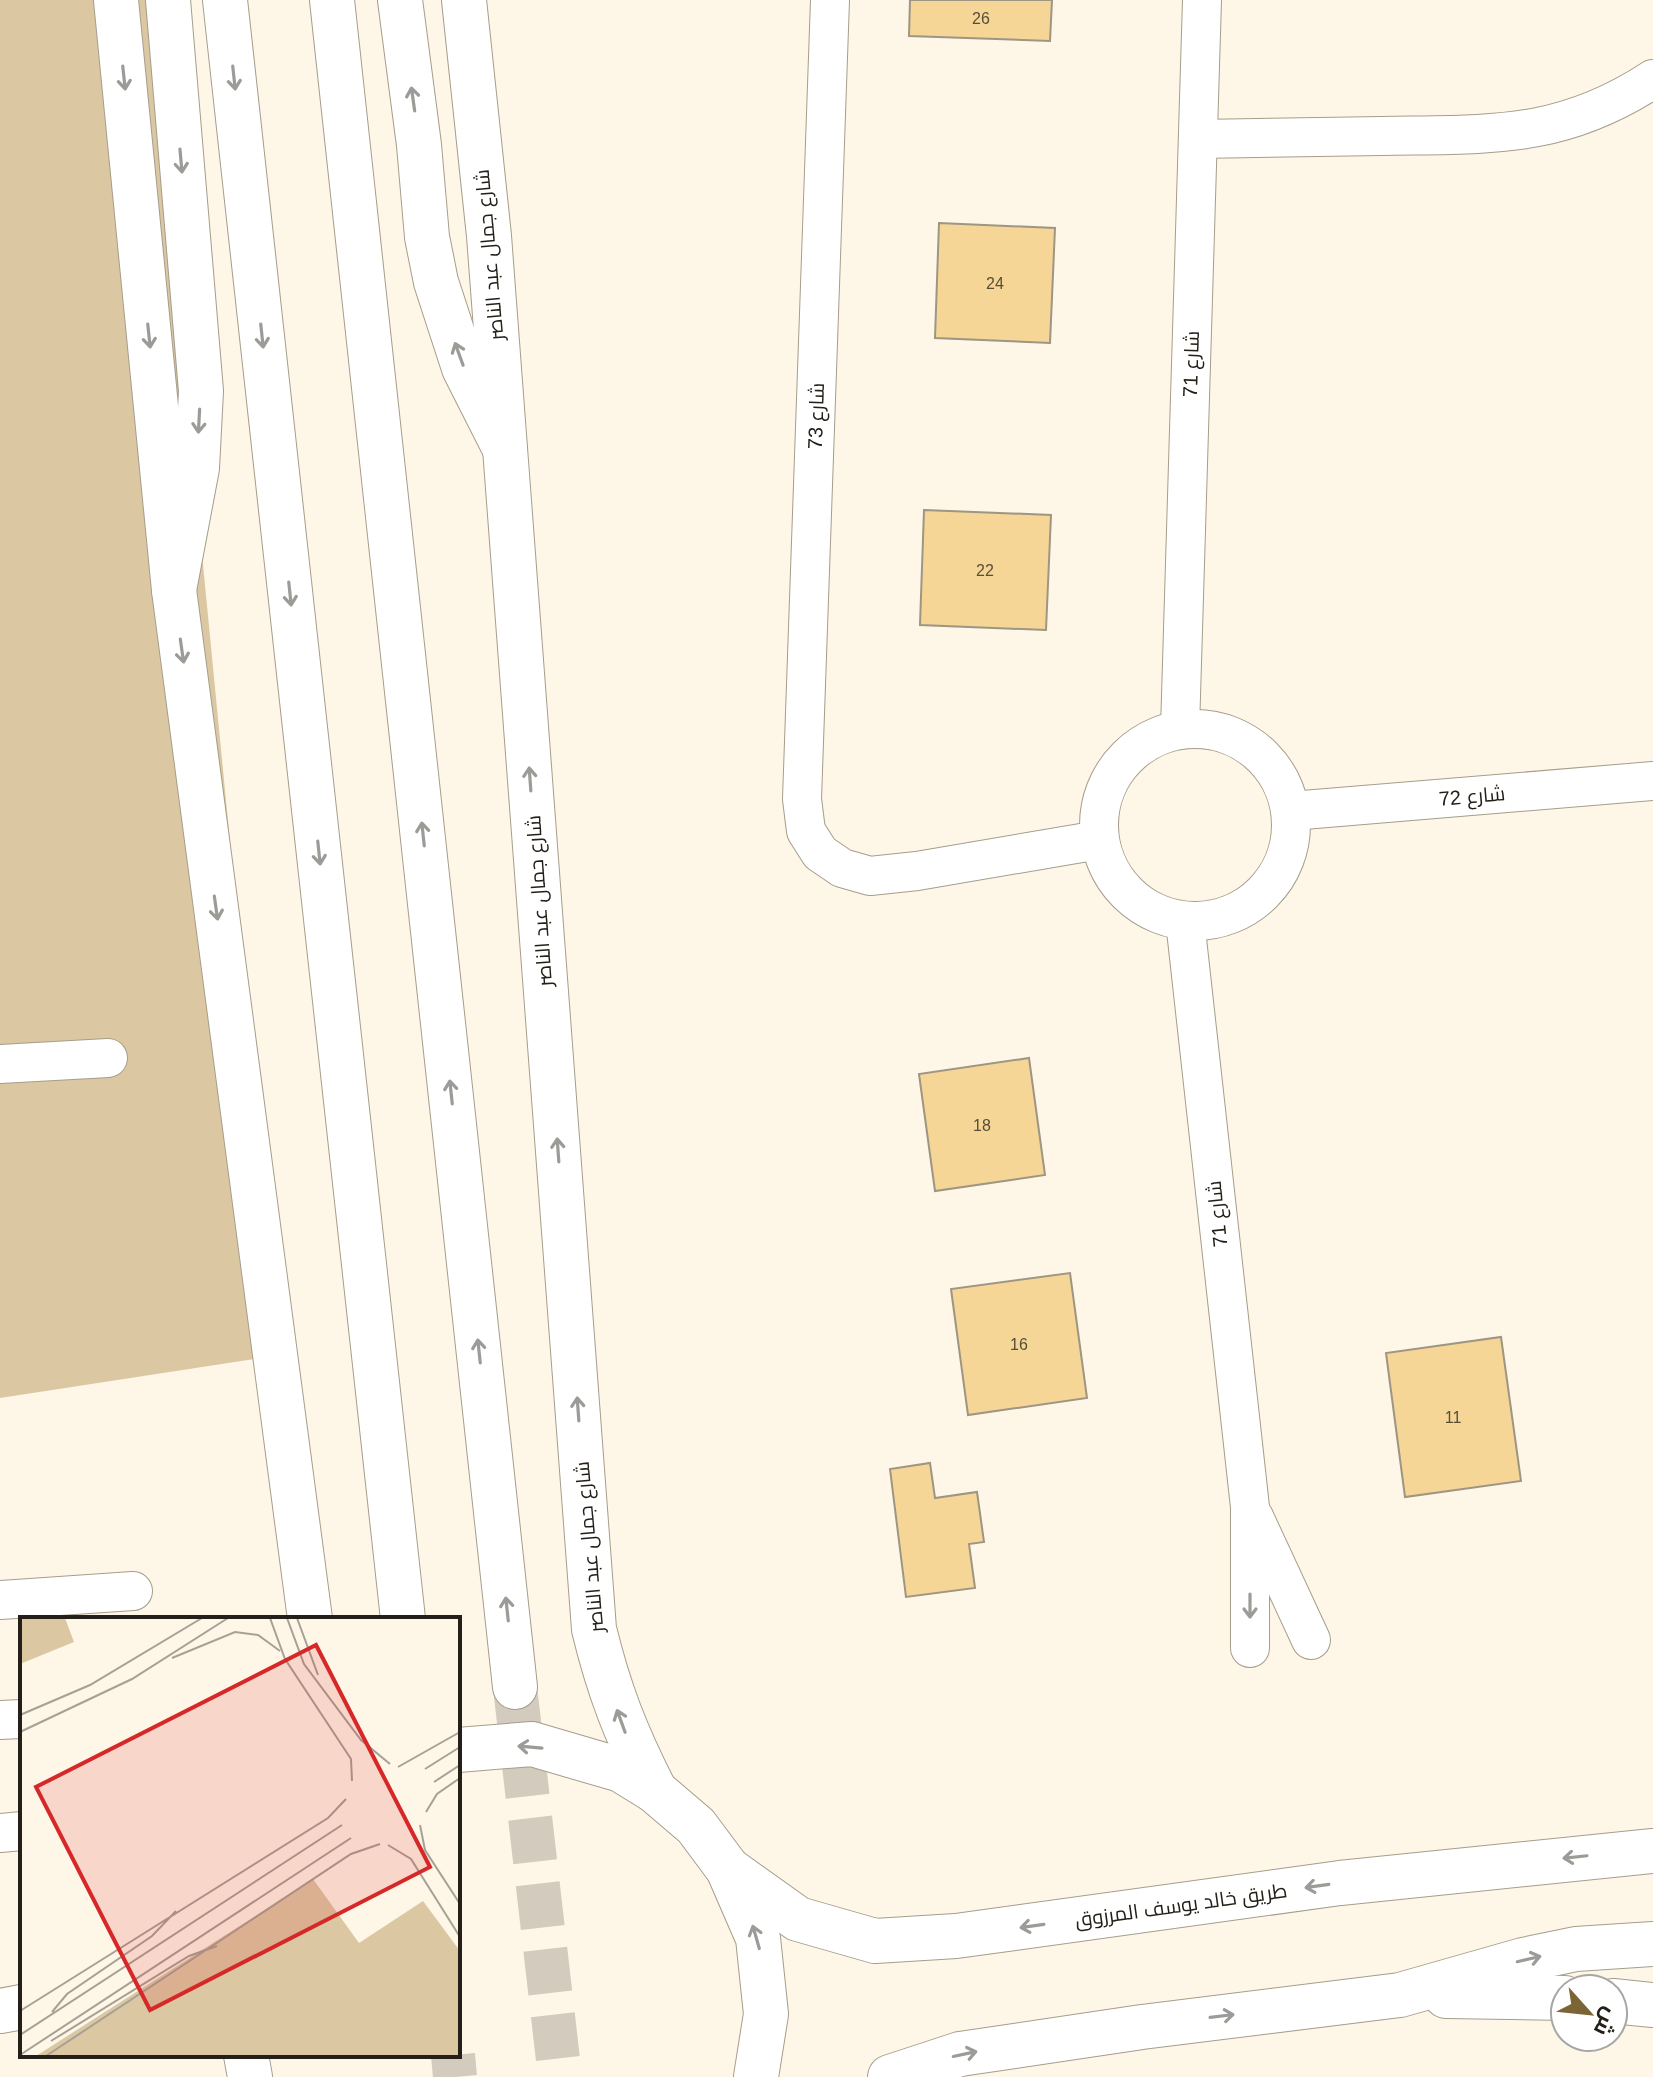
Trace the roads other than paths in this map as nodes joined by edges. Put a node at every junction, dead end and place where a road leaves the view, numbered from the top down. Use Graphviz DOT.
graph roads {
  1 [pos="116,0"];
  2 [pos="168,0"];
  3 [pos="225,0"];
  4 [pos="332,0"];
  5 [pos="400,0"];
  6 [pos="464,0"];
  7 [pos="830,0"];
  8 [pos="1202,0"];
  9 [pos="1653,79"];
  10 [pos="1198,139"];
  11 [pos="505,449"];
  12 [pos="174,590"];
  13 [pos="1180,729"];
  14 [pos="1653,781"];
  15 [pos="1291,811"];
  16 [pos="1099,840"];
  17 [pos="1185,921"];
  18 [pos="108,1058"];
  19 [pos="0,1064"];
  20 [pos="1250,1507"];
  21 [pos="133,1591"];
  22 [pos="0,1600"];
  23 [pos="310,1617"];
  24 [pos="403,1617"];
  25 [pos="1311,1640"];
  26 [pos="1250,1648"];
  27 [pos="515,1687"];
  28 [pos="20,1719"];
  29 [pos="0,1720"];
  30 [pos="460,1750"];
  31 [pos="655,1791"];
  32 [pos="20,1831"];
  33 [pos="0,1833"];
  34 [pos="1653,1851"];
  35 [pos="728,1869"];
  36 [pos="1653,1944"];
  37 [pos="1400,1995"];
  38 [pos="1549,1998"];
  39 [pos="1629,2003"];
  40 [pos="1653,2005"];
  41 [pos="20,2007"];
  42 [pos="0,2011"];
  43 [pos="246,2057"];
  44 [pos="250,2077"];
  45 [pos="756,2077"];
  46 [pos="890,2077"];
  1 -- 12 [label="main road, one-way"];
  2 -- 12 [label="main road, one-way"];
  3 -- 24 [label="main road, one-way"];
  27 -- 4 [label="main road, one-way"];
  11 -- 5 [label="main road, one-way"];
  6 -- 11 [label="main road, شارع جمال عبد الناصر"];
  7 -- 16 [label="street, شارع 73"];
  8 -- 10 [label="street, شارع 71"];
  9 -- 10 [label="street"];
  10 -- 13 [label="street, شارع 71"];
  31 -- 11 [label="main road, شارع جمال عبد الناصر, one-way"];
  12 -- 23 [label="main road, one-way"];
  13 -- 15 [label="street"];
  13 -- 16 [label="street"];
  14 -- 15 [label="street, شارع 72"];
  15 -- 17 [label="street"];
  16 -- 17 [label="street"];
  17 -- 20 [label="street, شارع 71"];
  18 -- 19 [label="street"];
  20 -- 25 [label="street, شارع 71"];
  20 -- 26 [label="street, شارع 71, one-way"];
  21 -- 22 [label="street"];
  28 -- 29 [label="street"];
  31 -- 30 [label="main road, one-way"];
  31 -- 35 [label="main road"];
  32 -- 33 [label="street"];
  34 -- 35 [label="main road, طريق خالد يوسف المرزوق, one-way"];
  45 -- 35 [label="main road, one-way"];
  37 -- 36 [label="main road, one-way"];
  37 -- 38 [label="main road"];
  46 -- 37 [label="main road, one-way"];
  39 -- 40 [label="main road"];
  41 -- 42 [label="main road"];
  43 -- 44 [label="main road"];
}
